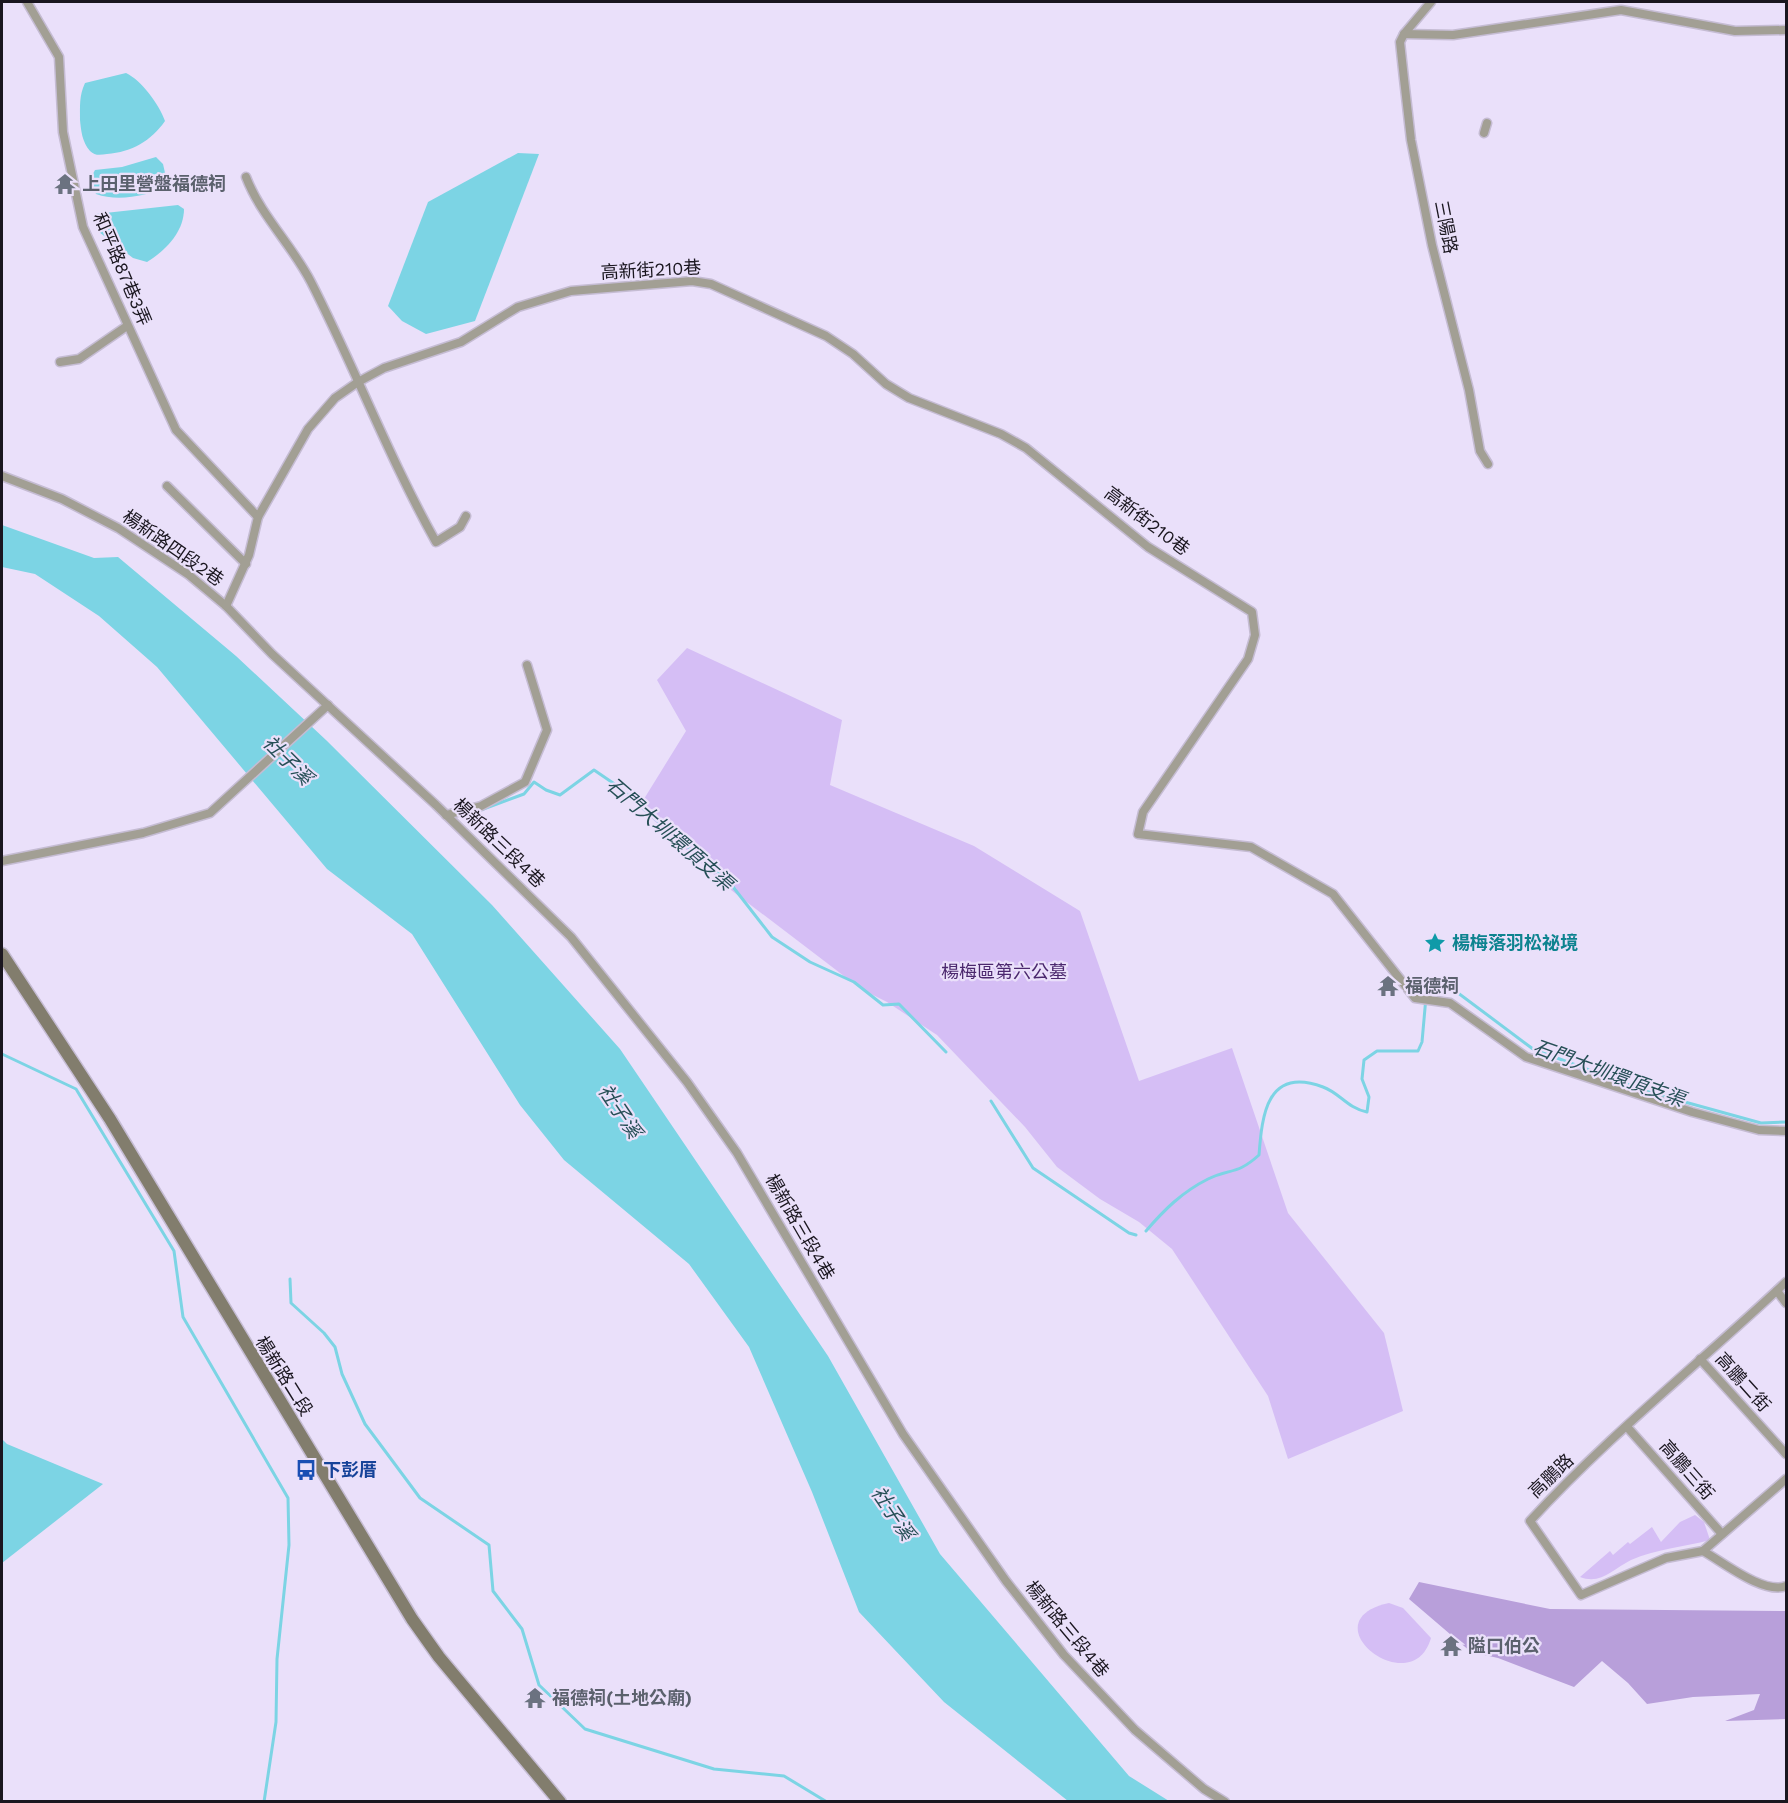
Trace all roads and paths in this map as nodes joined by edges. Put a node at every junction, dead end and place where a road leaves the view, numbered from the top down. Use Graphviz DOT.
graph roads {
  1 [pos="27,2"];
  2 [pos="1431,2"];
  3 [pos="1786,30"];
  4 [pos="1404,34"];
  5 [pos="1487,123"];
  6 [pos="1484,133"];
  7 [pos="246,177"];
  8 [pos="127,326"];
  9 [pos="60,362"];
  10 [pos="358,382"];
  11 [pos="1488,464"];
  12 [pos="2,476"];
  13 [pos="167,486"];
  14 [pos="466,516"];
  15 [pos="258,517"];
  16 [pos="246,564"];
  17 [pos="226,606"];
  18 [pos="527,665"];
  19 [pos="328,705"];
  20 [pos="446,815"];
  21 [pos="2,861"];
  22 [pos="2,954"];
  23 [pos="1786,1131"];
  24 [pos="1786,1282"];
  25 [pos="1777,1292"];
  26 [pos="1786,1303"];
  27 [pos="1700,1359"];
  28 [pos="1628,1428"];
  29 [pos="1786,1454"];
  30 [pos="1786,1479"];
  31 [pos="1722,1534"];
  32 [pos="1703,1551"];
  33 [pos="1786,1586"];
  34 [pos="560,1802"];
  35 [pos="1225,1802"];
  1 -- 8 [label="street, 和平路87巷3弄"];
  2 -- 4 [label="street"];
  3 -- 4 [label="street"];
  4 -- 11 [label="street, 三陽路"];
  5 -- 6 [label="street"];
  7 -- 10 [label="street"];
  8 -- 9 [label="street"];
  8 -- 15 [label="street, 和平路87巷3弄"];
  10 -- 14 [label="street"];
  10 -- 15 [label="street, 高新街210巷"];
  10 -- 23 [label="street, 高新街210巷"];
  12 -- 17 [label="street, 楊新路四段2巷"];
  13 -- 16 [label="street"];
  15 -- 16 [label="street, 高新街210巷"];
  16 -- 17 [label="street, 高新街210巷"];
  17 -- 19 [label="street, 楊新路四段2巷"];
  18 -- 20 [label="street"];
  19 -- 20 [label="street, 楊新路三段4巷"];
  19 -- 21 [label="street"];
  20 -- 35 [label="street, 楊新路三段4巷"];
  22 -- 34 [label="main road, 楊新路二段"];
  24 -- 25 [label="street, 高鵬路"];
  25 -- 26 [label="street"];
  25 -- 27 [label="street, 高鵬路"];
  27 -- 28 [label="street, 高鵬路"];
  27 -- 29 [label="street, 高鵬二街"];
  28 -- 31 [label="street, 高鵬三街"];
  28 -- 32 [label="street, 高鵬路"];
  30 -- 31 [label="street"];
  31 -- 32 [label="street"];
  32 -- 33 [label="street"];
}
